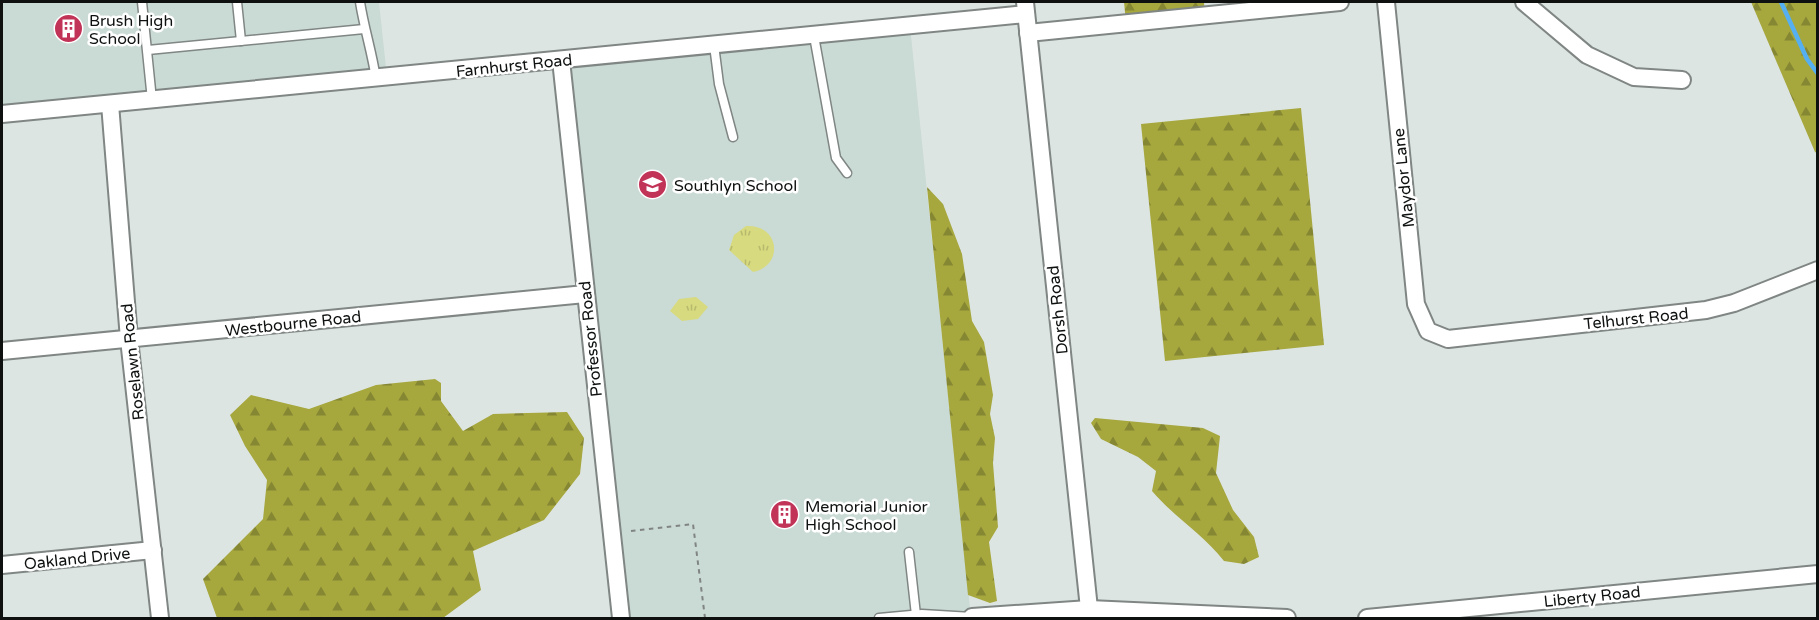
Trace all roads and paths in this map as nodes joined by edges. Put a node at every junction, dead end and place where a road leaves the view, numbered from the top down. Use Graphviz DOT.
graph roads {
  1 [pos="142,2"];
  2 [pos="237,2"];
  3 [pos="360,2"];
  4 [pos="1340,2"];
  5 [pos="1386,2"];
  6 [pos="1524,2"];
  7 [pos="1025,8"];
  8 [pos="364,29"];
  9 [pos="1028,33"];
  10 [pos="814,36"];
  11 [pos="241,41"];
  12 [pos="714,45"];
  13 [pos="148,50"];
  14 [pos="561,60"];
  15 [pos="376,78"];
  16 [pos="1682,80"];
  17 [pos="152,100"];
  18 [pos="110,105"];
  19 [pos="2,114"];
  20 [pos="733,137"];
  21 [pos="847,173"];
  22 [pos="1818,270"];
  23 [pos="585,294"];
  24 [pos="129,339"];
  25 [pos="1448,339"];
  26 [pos="2,351"];
  27 [pos="631,531"];
  28 [pos="153,550"];
  29 [pos="909,552"];
  30 [pos="2,565"];
  31 [pos="1818,574"];
  32 [pos="1090,614"];
  33 [pos="916,615"];
  34 [pos="160,618"];
  35 [pos="621,618"];
  36 [pos="705,618"];
  37 [pos="879,618"];
  38 [pos="971,618"];
  39 [pos="1287,618"];
  40 [pos="1368,618"];
  1 -- 13 [label="lane"];
  2 -- 11 [label="lane"];
  3 -- 8 [label="lane"];
  4 -- 9 [label="street"];
  5 -- 25 [label="street, Maydor Lane"];
  6 -- 16 [label="street"];
  7 -- 9 [label="street, Dorsh Road"];
  7 -- 10 [label="street, Farnhurst Road"];
  8 -- 11 [label="lane"];
  8 -- 15 [label="lane"];
  9 -- 32 [label="street, Dorsh Road"];
  10 -- 12 [label="street, Farnhurst Road"];
  10 -- 21 [label="lane"];
  11 -- 13 [label="lane"];
  12 -- 14 [label="street, Farnhurst Road"];
  12 -- 20 [label="lane"];
  13 -- 17 [label="lane"];
  14 -- 15 [label="street, Farnhurst Road"];
  14 -- 23 [label="street, Professor Road"];
  15 -- 17 [label="street, Farnhurst Road"];
  17 -- 18 [label="street, Farnhurst Road"];
  18 -- 19 [label="street, Farnhurst Road"];
  18 -- 24 [label="street, Roselawn Road"];
  22 -- 25 [label="street, Telhurst Road"];
  23 -- 24 [label="street, Westbourne Road"];
  23 -- 35 [label="street, Professor Road"];
  24 -- 26 [label="street, Westbourne Road"];
  24 -- 28 [label="street, Roselawn Road"];
  27 -- 36 [label="path"];
  28 -- 30 [label="street, Oakland Drive"];
  28 -- 34 [label="street, Roselawn Road"];
  29 -- 33 [label="lane"];
  31 -- 40 [label="street, Liberty Road"];
  32 -- 38 [label="street"];
  32 -- 39 [label="street"];
  33 -- 37 [label="lane"];
  33 -- 38 [label="lane"];
}
